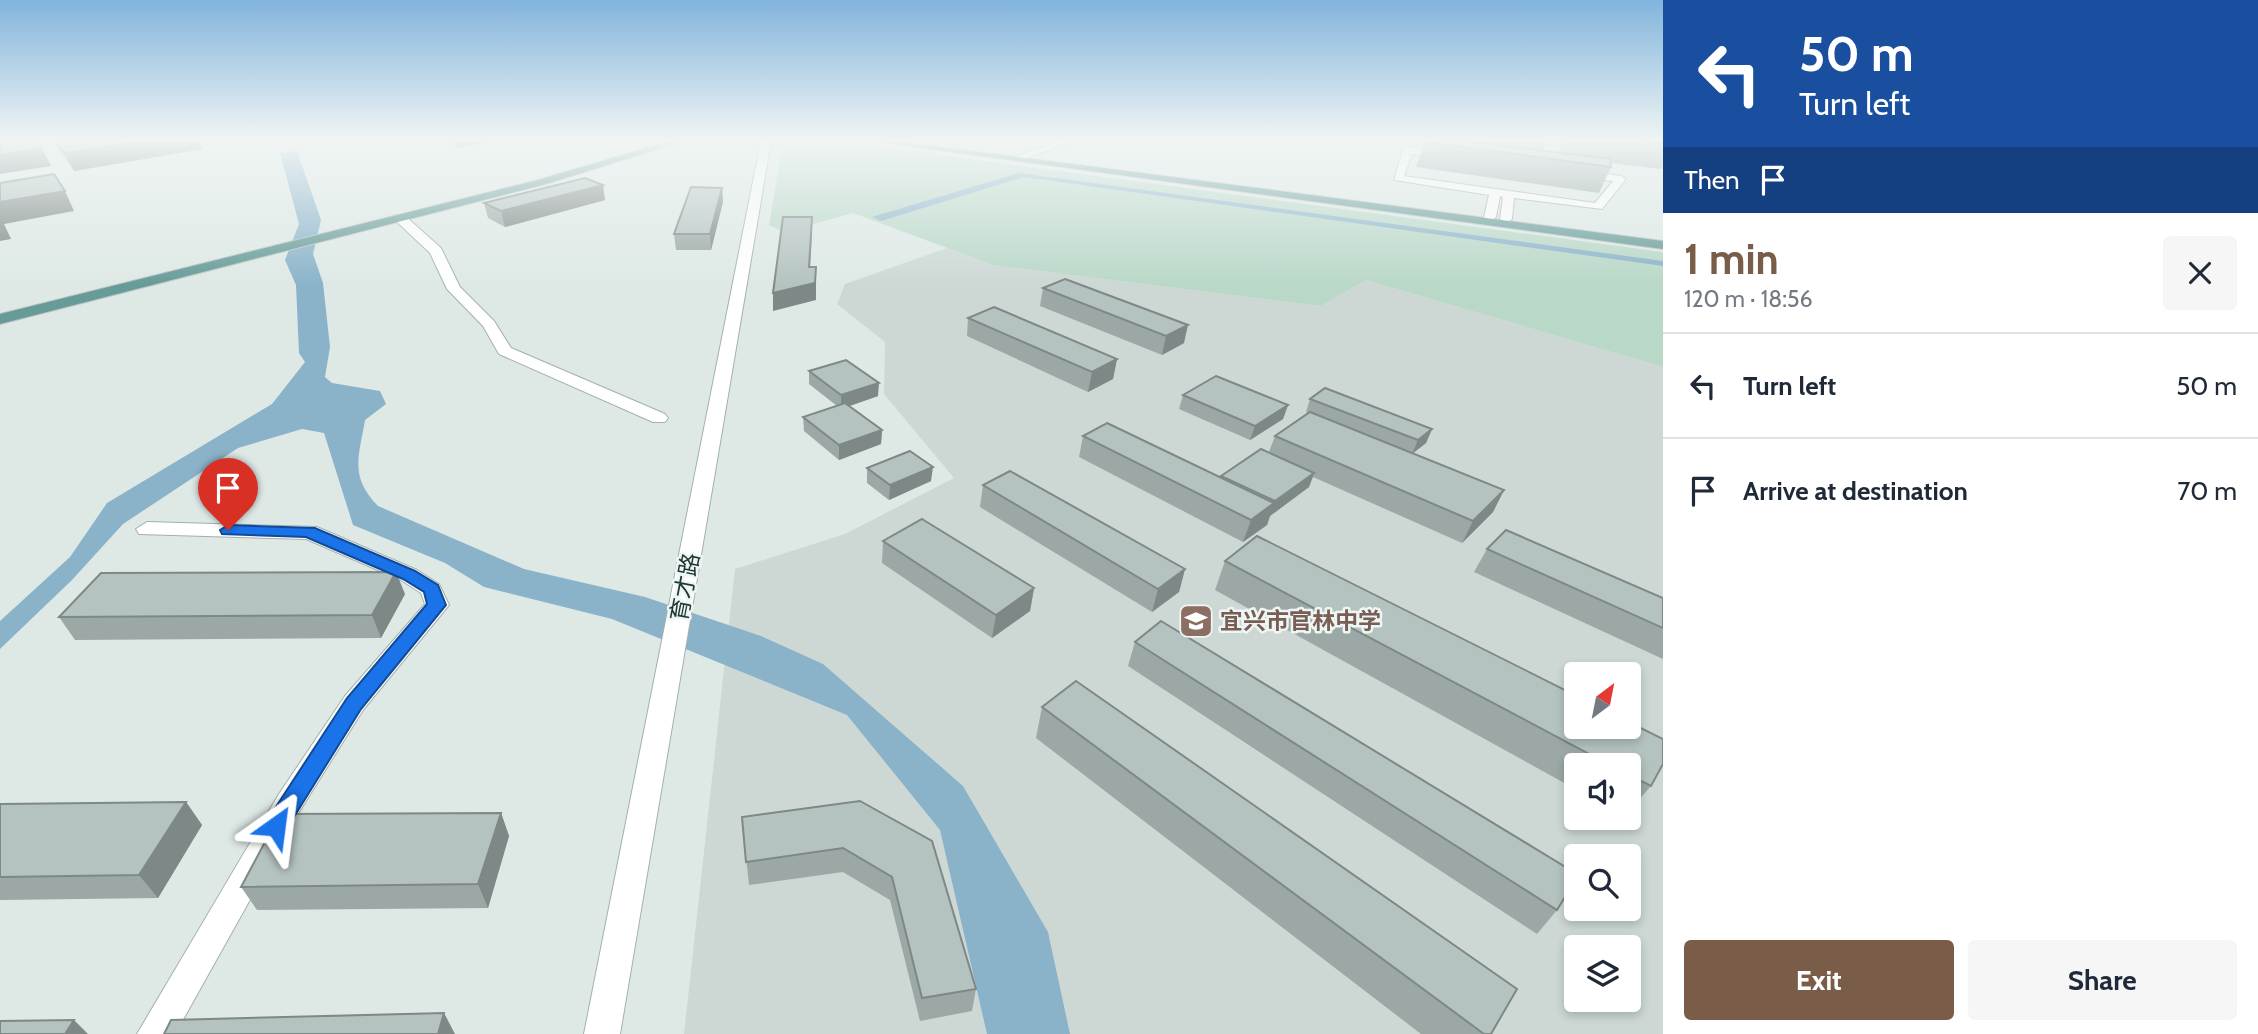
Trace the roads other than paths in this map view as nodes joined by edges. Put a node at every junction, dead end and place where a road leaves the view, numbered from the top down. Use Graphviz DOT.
graph roads {
  1 [pos="487,189"];
  2 [pos="511,189"];
  3 [pos="757,189"];
  4 [pos="1254,189"];
  5 [pos="1271,189"];
  6 [pos="1475,189"];
  7 [pos="1613,189"];
  8 [pos="1494,192"];
  9 [pos="1509,194"];
  10 [pos="1490,217"];
  11 [pos="400,218"];
  12 [pos="1506,219"];
  13 [pos="1663,239"];
  14 [pos="1663,245"];
  15 [pos="0,311"];
  16 [pos="0,319"];
  17 [pos="659,418"];
  18 [pos="147,529"];
  19 [pos="155,1034"];
  20 [pos="602,1034"];
  1 -- 15 [label="main road"];
  2 -- 11 [label="main road"];
  3 -- 20 [label="street, 育才路"];
  4 -- 14 [label="main road"];
  5 -- 10 [label="main road"];
  6 -- 8 [label="street"];
  7 -- 9 [label="street"];
  8 -- 9 [label="street"];
  8 -- 10 [label="street"];
  9 -- 12 [label="street"];
  10 -- 12 [label="main road"];
  11 -- 16 [label="main road"];
  11 -- 17 [label="street"];
  12 -- 13 [label="main road"];
  18 -- 19 [label="street"];
}
